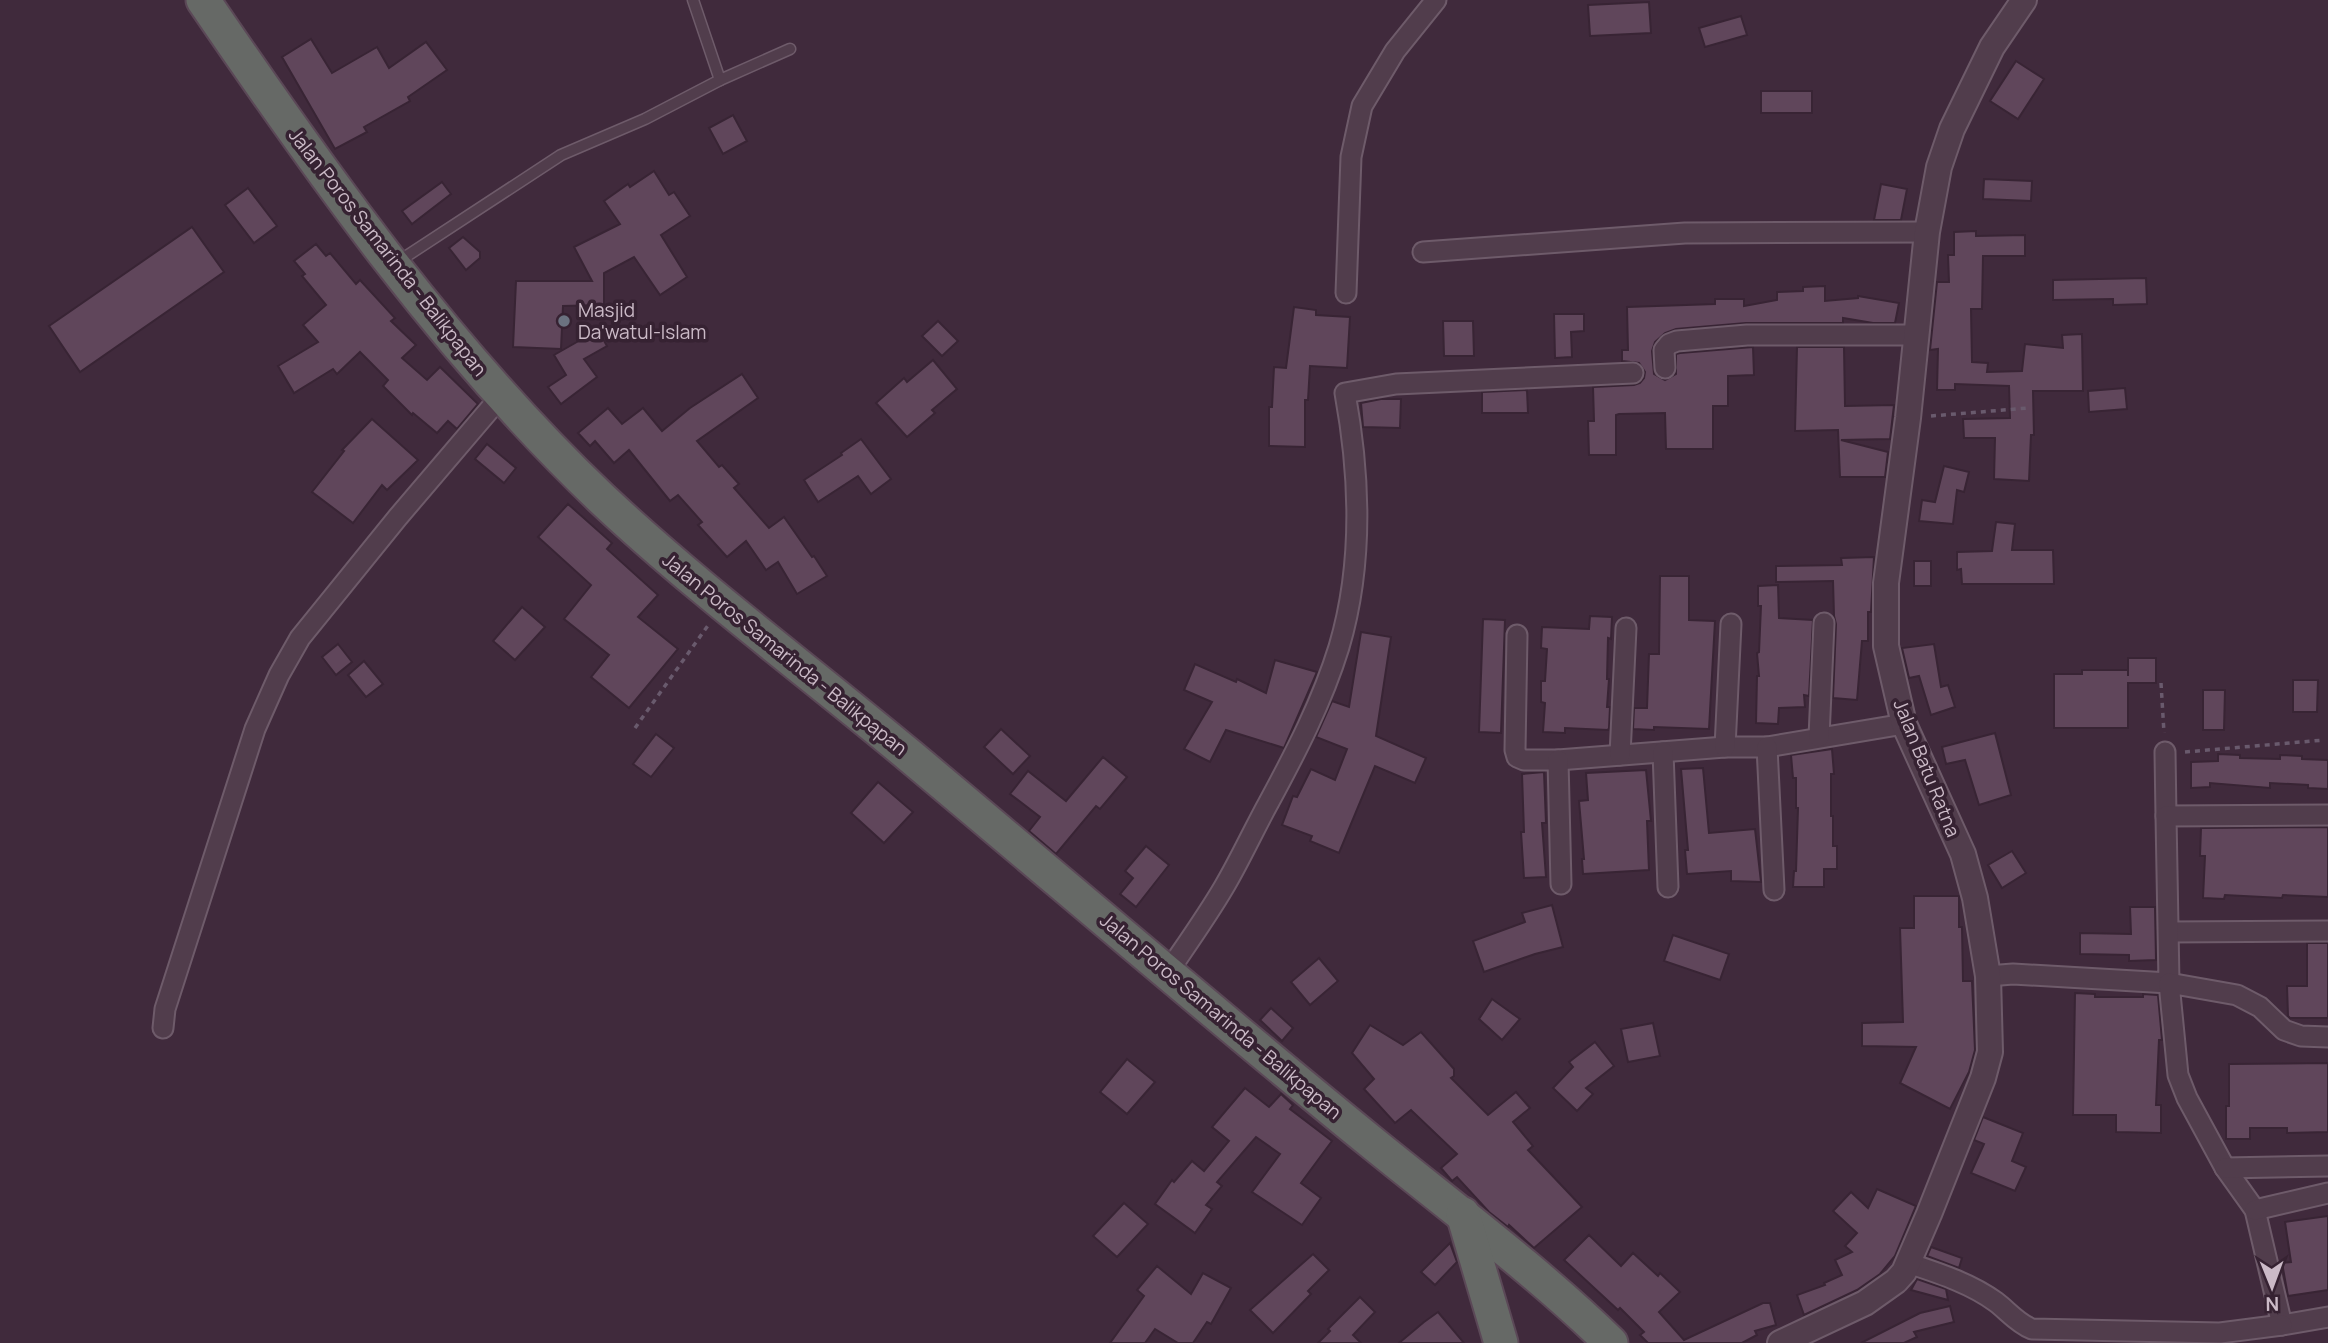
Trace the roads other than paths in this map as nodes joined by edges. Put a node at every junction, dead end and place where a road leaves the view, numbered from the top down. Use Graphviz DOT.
graph roads {
  1 [pos="203,0"];
  2 [pos="693,0"];
  3 [pos="1436,0"];
  4 [pos="2014,5"];
  5 [pos="790,49"];
  6 [pos="720,80"];
  7 [pos="1927,232"];
  8 [pos="1423,252"];
  9 [pos="393,265"];
  10 [pos="1346,293"];
  11 [pos="1917,335"];
  12 [pos="1665,369"];
  13 [pos="1633,373"];
  14 [pos="502,395"];
  15 [pos="1824,623"];
  16 [pos="1731,624"];
  17 [pos="1626,628"];
  18 [pos="1517,635"];
  19 [pos="1904,724"];
  20 [pos="1819,737"];
  21 [pos="1725,747"];
  22 [pos="1767,747"];
  23 [pos="1663,752"];
  24 [pos="2165,752"];
  25 [pos="1620,755"];
  26 [pos="1558,760"];
  27 [pos="2328,815"];
  28 [pos="2166,816"];
  29 [pos="1561,884"];
  30 [pos="1668,887"];
  31 [pos="1774,891"];
  32 [pos="2328,931"];
  33 [pos="2170,932"];
  34 [pos="1168,972"];
  35 [pos="1989,976"];
  36 [pos="2169,982"];
  37 [pos="163,1028"];
  38 [pos="2328,1037"];
  39 [pos="2328,1166"];
  40 [pos="2225,1168"];
  41 [pos="2328,1193"];
  42 [pos="2255,1210"];
  43 [pos="1463,1214"];
  44 [pos="1908,1262"];
  45 [pos="2328,1317"];
  46 [pos="2281,1325"];
  47 [pos="1501,1343"];
  48 [pos="1611,1343"];
  49 [pos="1780,1343"];
  1 -- 9 [label="highway, Jalan Poros Samarinda - Balikpapan"];
  2 -- 6 [label="lane"];
  3 -- 10 [label="street"];
  4 -- 7 [label="street, Jalan Batu Ratna"];
  5 -- 6 [label="lane"];
  6 -- 9 [label="lane"];
  7 -- 8 [label="street"];
  7 -- 11 [label="street, Jalan Batu Ratna"];
  9 -- 14 [label="highway, Jalan Poros Samarinda - Balikpapan"];
  11 -- 12 [label="street"];
  11 -- 19 [label="street, Jalan Batu Ratna"];
  13 -- 34 [label="street"];
  14 -- 34 [label="highway, Jalan Poros Samarinda - Balikpapan"];
  14 -- 37 [label="street"];
  15 -- 20 [label="street"];
  16 -- 21 [label="street"];
  17 -- 25 [label="street"];
  18 -- 26 [label="street"];
  19 -- 20 [label="street"];
  19 -- 35 [label="street, Jalan Batu Ratna"];
  20 -- 22 [label="street"];
  21 -- 22 [label="street"];
  21 -- 23 [label="street"];
  22 -- 31 [label="street"];
  23 -- 25 [label="street"];
  23 -- 30 [label="street"];
  24 -- 28 [label="street"];
  25 -- 26 [label="street"];
  26 -- 29 [label="street"];
  27 -- 28 [label="street"];
  28 -- 33 [label="street"];
  32 -- 33 [label="street"];
  33 -- 36 [label="street"];
  34 -- 43 [label="highway, Jalan Poros Samarinda - Balikpapan"];
  35 -- 36 [label="street"];
  35 -- 44 [label="street, Jalan Batu Ratna"];
  36 -- 38 [label="street"];
  36 -- 40 [label="street"];
  39 -- 40 [label="street"];
  40 -- 42 [label="street"];
  41 -- 42 [label="street"];
  42 -- 46 [label="street"];
  43 -- 47 [label="highway"];
  43 -- 48 [label="highway, Jalan Poros Samarinda - Balikpapan"];
  44 -- 46 [label="street"];
  44 -- 49 [label="street, Jalan Batu Ratna"];
  45 -- 46 [label="street"];
}
